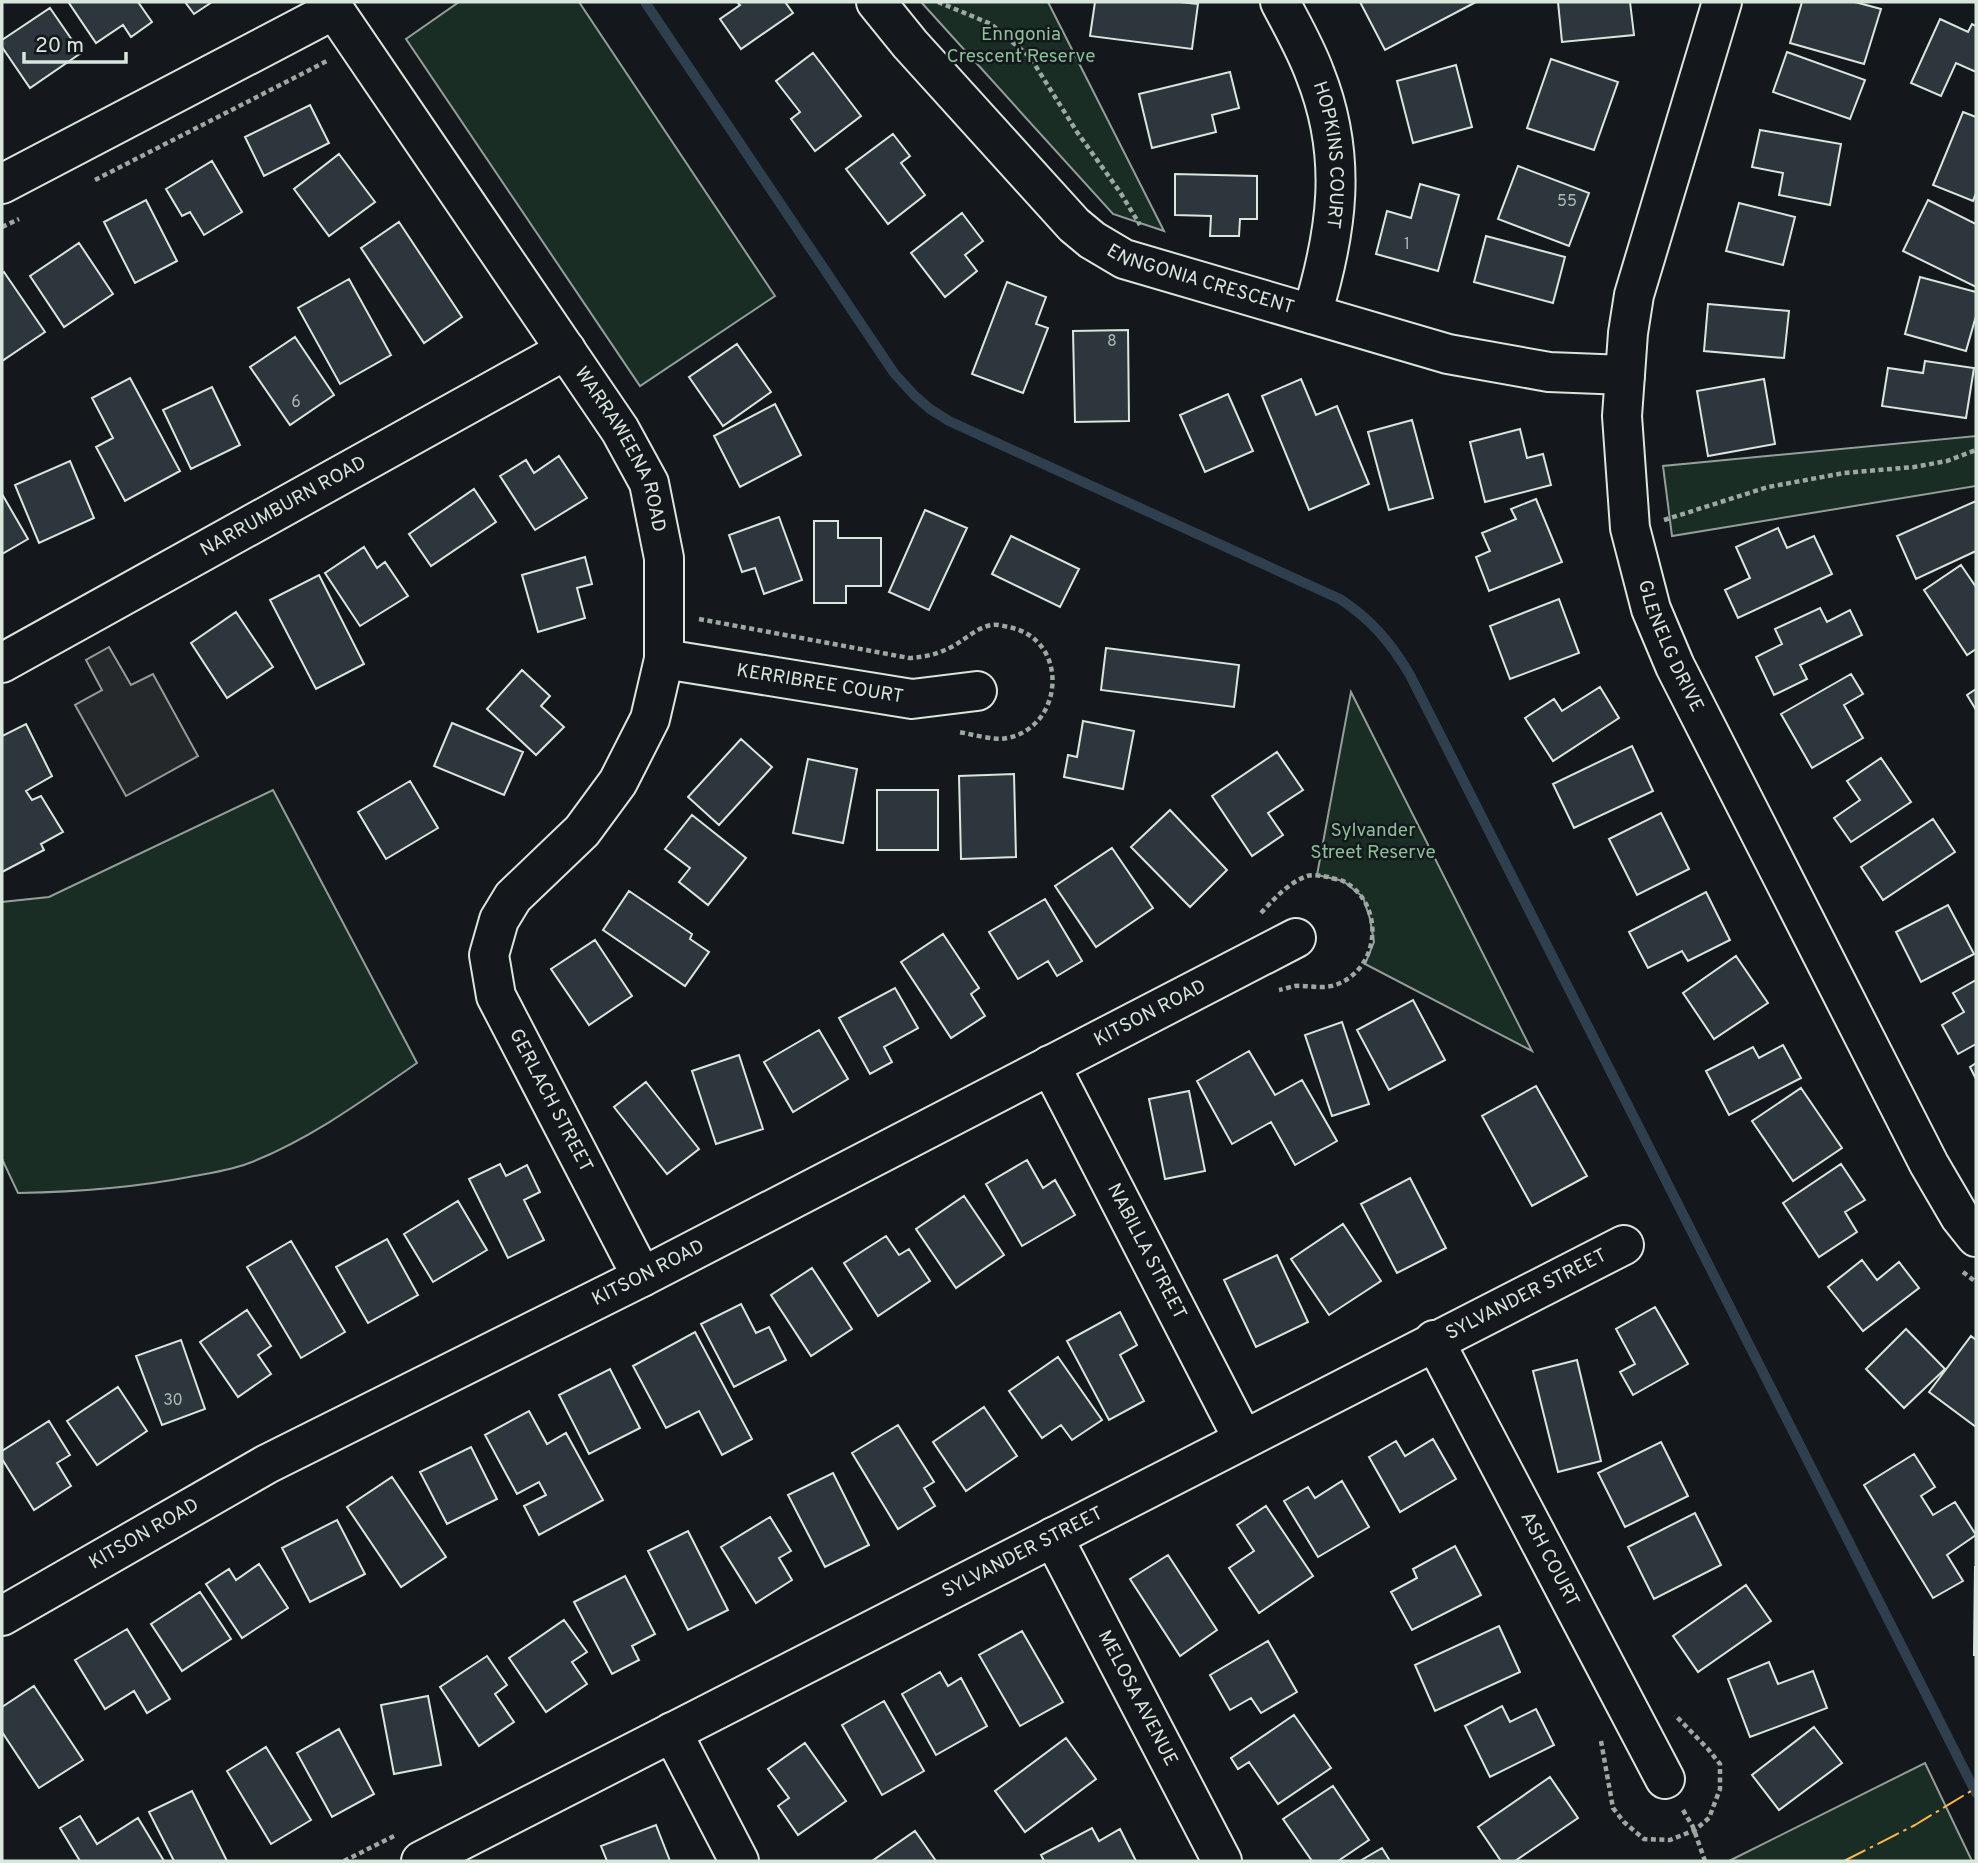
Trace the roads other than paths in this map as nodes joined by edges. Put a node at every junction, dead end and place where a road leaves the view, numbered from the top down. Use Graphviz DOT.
graph roads {
  1 [pos="876,2"];
  2 [pos="1280,2"];
  3 [pos="1722,2"];
  4 [pos="325,11"];
  5 [pos="2,184"];
  6 [pos="1312,314"];
  7 [pos="566,349"];
  8 [pos="1625,375"];
  9 [pos="678,662"];
  10 [pos="2,663"];
  11 [pos="977,691"];
  12 [pos="499,919"];
  13 [pos="1296,939"];
  14 [pos="1050,1065"];
  15 [pos="1976,1237"];
  16 [pos="1624,1245"];
  17 [pos="642,1276"];
  18 [pos="1434,1340"];
  19 [pos="1243,1439"];
  20 [pos="1053,1536"];
  21 [pos="2,1616"];
  22 [pos="672,1732"];
  23 [pos="1665,1779"];
  24 [pos="421,1861"];
  25 [pos="739,1861"];
  26 [pos="1222,1861"];
  1 -- 6 [label="street, ENNGONIA CRESCENT"];
  2 -- 6 [label="street, HOPKINS COURT"];
  3 -- 8 [label="street, GLENELG DRIVE"];
  4 -- 5 [label="street"];
  4 -- 7 [label="street, WARRAWEENA ROAD"];
  6 -- 8 [label="street, ENNGONIA CRESCENT"];
  7 -- 9 [label="street, WARRAWEENA ROAD"];
  7 -- 10 [label="street, NARRUMBURN ROAD"];
  8 -- 15 [label="street, GLENELG DRIVE"];
  9 -- 11 [label="street, KERRIBREE COURT"];
  9 -- 12 [label="street, WARRAWEENA ROAD"];
  12 -- 17 [label="street, GERLACH STREET"];
  13 -- 14 [label="street, KITSON ROAD"];
  14 -- 17 [label="street, KITSON ROAD"];
  14 -- 19 [label="street, NABILLA STREET"];
  16 -- 18 [label="street, SYLVANDER STREET"];
  17 -- 21 [label="street, KITSON ROAD"];
  18 -- 19 [label="street, SYLVANDER STREET"];
  18 -- 23 [label="street, ASH COURT"];
  19 -- 20 [label="street, SYLVANDER STREET"];
  20 -- 22 [label="street, SYLVANDER STREET"];
  20 -- 26 [label="street, MELOSA AVENUE"];
  22 -- 24 [label="street, SYLVANDER STREET"];
  22 -- 25 [label="street"];
}
